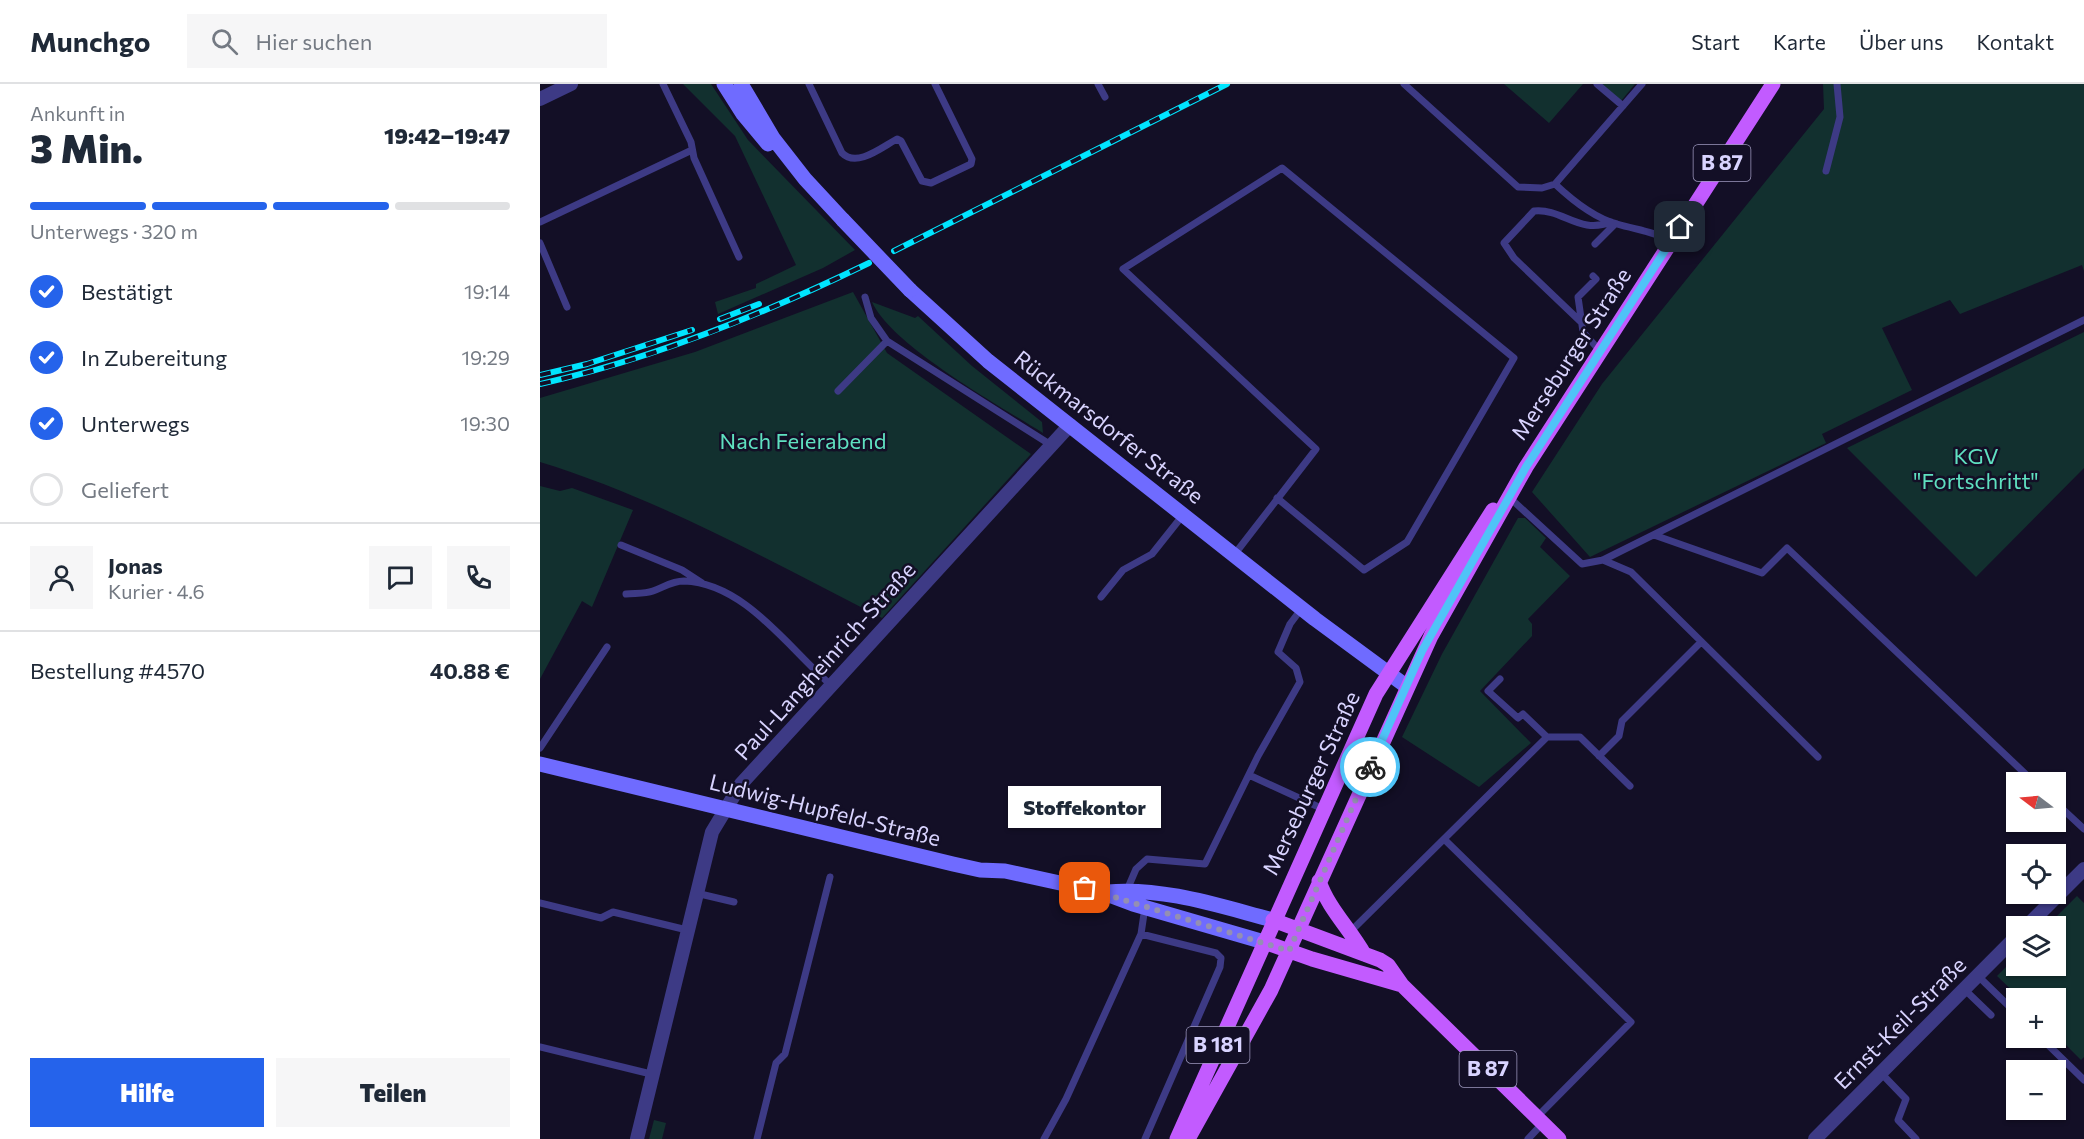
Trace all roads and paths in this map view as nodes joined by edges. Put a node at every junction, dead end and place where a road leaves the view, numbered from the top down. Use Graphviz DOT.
graph roads {
  1 [pos="570,84"];
  2 [pos="663,84"];
  3 [pos="724,84"];
  4 [pos="741,84"];
  5 [pos="809,84"];
  6 [pos="935,84"];
  7 [pos="1098,84"];
  8 [pos="1404,84"];
  9 [pos="1597,84"];
  10 [pos="1642,84"];
  11 [pos="1773,84"];
  12 [pos="1837,84"];
  13 [pos="1105,97"];
  14 [pos="540,99"];
  15 [pos="1623,106"];
  16 [pos="692,150"];
  17 [pos="1826,171"];
  18 [pos="805,179"];
  19 [pos="1555,184"];
  20 [pos="540,222"];
  21 [pos="1613,223"];
  22 [pos="1670,241"];
  23 [pos="540,243"];
  24 [pos="1596,244"];
  25 [pos="739,256"];
  26 [pos="1593,276"];
  27 [pos="865,297"];
  28 [pos="567,307"];
  29 [pos="2084,320"];
  30 [pos="1583,328"];
  31 [pos="887,341"];
  32 [pos="1600,351"];
  33 [pos="838,391"];
  34 [pos="1070,425"];
  35 [pos="1051,445"];
  36 [pos="1526,467"];
  37 [pos="1277,498"];
  38 [pos="1510,498"];
  39 [pos="1183,515"];
  40 [pos="1654,535"];
  41 [pos="621,545"];
  42 [pos="1234,555"];
  43 [pos="1603,560"];
  44 [pos="704,585"];
  45 [pos="626,594"];
  46 [pos="1101,597"];
  47 [pos="1302,608"];
  48 [pos="1701,642"];
  49 [pos="607,647"];
  50 [pos="1389,673"];
  51 [pos="1500,679"];
  52 [pos="831,685"];
  53 [pos="1406,686"];
  54 [pos="1547,737"];
  55 [pos="540,748"];
  56 [pos="1599,756"];
  57 [pos="1818,757"];
  58 [pos="540,764"];
  59 [pos="2024,772"];
  60 [pos="1249,776"];
  61 [pos="1630,786"];
  62 [pos="724,809"];
  63 [pos="1323,809"];
  64 [pos="2066,812"];
  65 [pos="2084,829"];
  66 [pos="1444,838"];
  67 [pos="2084,869"];
  68 [pos="830,877"];
  69 [pos="1319,881"];
  70 [pos="1127,890"];
  71 [pos="1101,892"];
  72 [pos="696,893"];
  73 [pos="734,902"];
  74 [pos="540,903"];
  75 [pos="1145,907"];
  76 [pos="2037,916"];
  77 [pos="1273,920"];
  78 [pos="1298,929"];
  79 [pos="687,930"];
  80 [pos="1351,931"];
  81 [pos="1141,934"];
  82 [pos="1264,942"];
  83 [pos="2006,947"];
  84 [pos="1289,951"];
  85 [pos="1364,954"];
  86 [pos="1977,975"];
  87 [pos="1402,985"];
  88 [pos="1964,988"];
  89 [pos="2006,1003"];
  90 [pos="1991,1015"];
  91 [pos="540,1047"];
  92 [pos="2051,1048"];
  93 [pos="1881,1072"];
  94 [pos="651,1074"];
  95 [pos="2084,1080"];
  96 [pos="1540,1120"];
  97 [pos="637,1139"];
  98 [pos="757,1139"];
  99 [pos="1044,1139"];
  100 [pos="1145,1139"];
  101 [pos="1177,1139"];
  102 [pos="1188,1139"];
  103 [pos="1528,1139"];
  104 [pos="1559,1139"];
  105 [pos="1815,1139"];
  106 [pos="1916,1139"];
  1 -- 14 [label="street"];
  2 -- 16 [label="lane"];
  3 -- 18 [label="main road, Rückmarsdorfer Straße"];
  4 -- 18 [label="main road, Rückmarsdorfer Straße"];
  5 -- 6 [label="lane"];
  7 -- 13 [label="lane"];
  8 -- 19 [label="lane"];
  9 -- 15 [label="lane"];
  10 -- 15 [label="lane"];
  11 -- 22 [label="main road, Merseburger Straße / B 87"];
  12 -- 17 [label="lane"];
  15 -- 19 [label="lane"];
  16 -- 20 [label="lane"];
  16 -- 25 [label="lane"];
  18 -- 34 [label="main road, Rückmarsdorfer Straße, bridge"];
  19 -- 21 [label="lane"];
  21 -- 22 [label="lane"];
  21 -- 24 [label="lane"];
  21 -- 30 [label="lane"];
  22 -- 32 [label="main road, Merseburger Straße / B 87"];
  23 -- 28 [label="lane"];
  26 -- 30 [label="lane"];
  27 -- 31 [label="lane"];
  29 -- 40 [label="lane"];
  30 -- 32 [label="lane"];
  31 -- 33 [label="lane"];
  31 -- 35 [label="lane"];
  32 -- 36 [label="main road, Merseburger Straße / B 87"];
  34 -- 35 [label="street, Paul-Langheinrich-Straße"];
  34 -- 39 [label="main road, Rückmarsdorfer Straße"];
  35 -- 52 [label="street, Paul-Langheinrich-Straße"];
  36 -- 38 [label="main road, Merseburger Straße / B 87"];
  36 -- 50 [label="main road, Merseburger Straße / B 87"];
  37 -- 37 [label="lane"];
  37 -- 42 [label="lane"];
  38 -- 43 [label="lane"];
  38 -- 53 [label="main road, Merseburger Straße / B 87"];
  39 -- 42 [label="main road, Rückmarsdorfer Straße"];
  39 -- 46 [label="lane"];
  40 -- 43 [label="lane"];
  40 -- 59 [label="lane"];
  41 -- 44 [label="lane"];
  42 -- 47 [label="main road, Rückmarsdorfer Straße"];
  43 -- 48 [label="lane"];
  44 -- 45 [label="lane"];
  44 -- 52 [label="lane"];
  47 -- 50 [label="main road, Rückmarsdorfer Straße"];
  47 -- 60 [label="lane"];
  48 -- 56 [label="lane"];
  48 -- 57 [label="lane"];
  49 -- 55 [label="lane"];
  50 -- 53 [label="main road, Rückmarsdorfer Straße"];
  50 -- 63 [label="main road, Merseburger Straße / B 87"];
  51 -- 54 [label="lane"];
  52 -- 62 [label="street, Paul-Langheinrich-Straße"];
  53 -- 69 [label="main road, Merseburger Straße / B 87"];
  54 -- 56 [label="lane"];
  54 -- 66 [label="lane"];
  56 -- 61 [label="lane"];
  58 -- 62 [label="main road, Ludwig-Hupfeld-Straße"];
  60 -- 63 [label="lane"];
  60 -- 70 [label="lane"];
  62 -- 71 [label="main road, Ludwig-Hupfeld-Straße"];
  62 -- 72 [label="street, Paul-Langheinrich-Straße"];
  63 -- 77 [label="main road, Merseburger Straße / B 87"];
  64 -- 65 [label="lane"];
  66 -- 80 [label="lane"];
  66 -- 96 [label="lane"];
  67 -- 76 [label="street"];
  68 -- 98 [label="lane"];
  69 -- 78 [label="main road, Merseburger Straße / B 181"];
  69 -- 80 [label="main road"];
  70 -- 71 [label="main road, Ludwig-Hupfeld-Straße"];
  70 -- 77 [label="main road, Ludwig-Hupfeld-Straße"];
  71 -- 75 [label="main road, Ludwig-Hupfeld-Straße"];
  72 -- 73 [label="lane"];
  72 -- 79 [label="street, Paul-Langheinrich-Straße"];
  74 -- 79 [label="lane"];
  75 -- 81 [label="lane"];
  75 -- 82 [label="main road, Ludwig-Hupfeld-Straße"];
  77 -- 78 [label="main road"];
  77 -- 82 [label="main road, Merseburger Straße / B 87"];
  78 -- 84 [label="main road, Merseburger Straße / B 181"];
  78 -- 85 [label="main road"];
  79 -- 94 [label="street, Paul-Langheinrich-Straße"];
  80 -- 85 [label="main road"];
  81 -- 99 [label="lane"];
  81 -- 100 [label="lane"];
  82 -- 84 [label="main road, B 87"];
  82 -- 101 [label="main road, Merseburger Straße / B 181"];
  83 -- 86 [label="street, Ernst-Keil-Straße"];
  84 -- 87 [label="main road, B 87"];
  84 -- 102 [label="main road, Merseburger Straße / B 181"];
  85 -- 87 [label="main road, B 87"];
  86 -- 88 [label="street, Ernst-Keil-Straße"];
  86 -- 89 [label="lane"];
  87 -- 96 [label="main road, B 87"];
  88 -- 90 [label="lane"];
  88 -- 93 [label="street, Ernst-Keil-Straße"];
  91 -- 94 [label="lane"];
  92 -- 95 [label="lane"];
  93 -- 105 [label="street, Ernst-Keil-Straße"];
  93 -- 106 [label="lane"];
  94 -- 97 [label="street, Paul-Langheinrich-Straße"];
  96 -- 103 [label="lane"];
  96 -- 104 [label="main road, B 87"];
}
